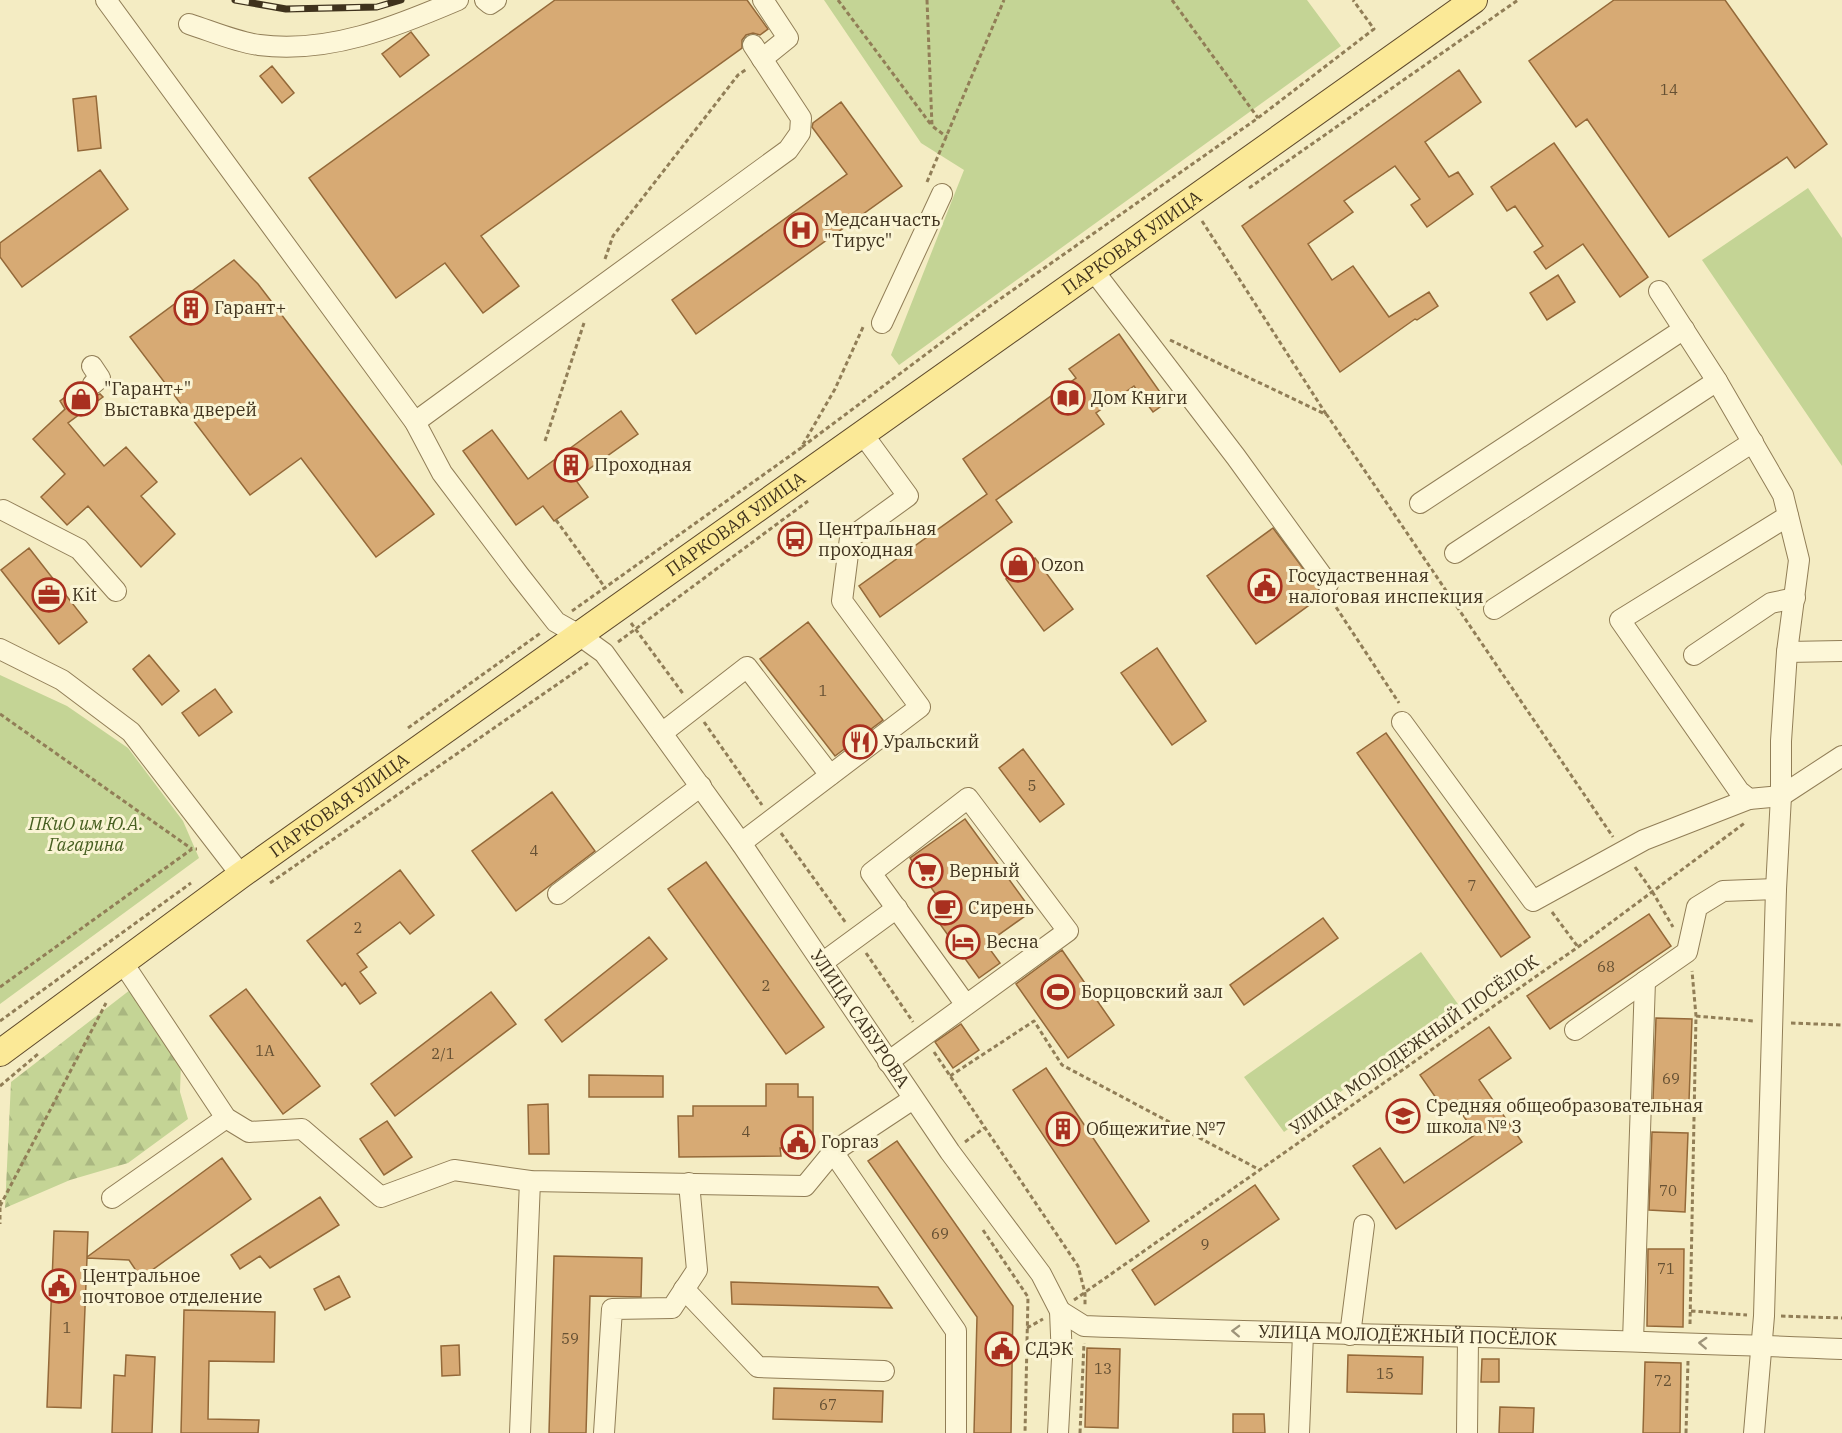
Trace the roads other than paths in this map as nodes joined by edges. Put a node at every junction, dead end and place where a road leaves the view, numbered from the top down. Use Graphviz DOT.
graph roads {
  1 [pos="106,0"];
  2 [pos="458,0"];
  3 [pos="485,0"];
  4 [pos="496,0"];
  5 [pos="763,0"];
  6 [pos="1474,0"];
  7 [pos="189,24"];
  8 [pos="934,190"];
  9 [pos="1093,270"];
  10 [pos="1659,291"];
  11 [pos="873,324"];
  12 [pos="1684,328"];
  13 [pos="1717,381"];
  14 [pos="416,422"];
  15 [pos="862,433"];
  16 [pos="1753,442"];
  17 [pos="1420,503"];
  18 [pos="3,510"];
  19 [pos="1788,516"];
  20 [pos="1455,553"];
  21 [pos="116,591"];
  22 [pos="1328,591"];
  23 [pos="1795,598"];
  24 [pos="1494,609"];
  25 [pos="579,635"];
  26 [pos="0,649"];
  27 [pos="1842,651"];
  28 [pos="1787,652"];
  29 [pos="1694,655"];
  30 [pos="1402,715"];
  31 [pos="662,733"];
  32 [pos="1842,756"];
  33 [pos="830,776"];
  34 [pos="701,786"];
  35 [pos="1781,796"];
  36 [pos="1751,807"];
  37 [pos="741,843"];
  38 [pos="241,875"];
  39 [pos="1776,889"];
  40 [pos="558,894"];
  41 [pos="897,908"];
  42 [pos="123,963"];
  43 [pos="822,963"];
  44 [pos="1645,981"];
  45 [pos="966,1005"];
  46 [pos="1575,1030"];
  47 [pos="0,1053"];
  48 [pos="888,1062"];
  49 [pos="914,1099"];
  50 [pos="226,1118"];
  51 [pos="833,1152"];
  52 [pos="530,1181"];
  53 [pos="689,1183"];
  54 [pos="112,1198"];
  55 [pos="1364,1225"];
  56 [pos="684,1289"];
  57 [pos="1060,1311"];
  58 [pos="1303,1334"];
  59 [pos="1350,1335"];
  60 [pos="1468,1338"];
  61 [pos="1633,1341"];
  62 [pos="1762,1346"];
  63 [pos="1842,1349"];
  64 [pos="884,1371"];
  65 [pos="520,1433"];
  66 [pos="604,1433"];
  67 [pos="956,1433"];
  68 [pos="1058,1433"];
  69 [pos="1299,1433"];
  70 [pos="1467,1433"];
  71 [pos="1754,1433"];
  1 -- 14 [label="street"];
  2 -- 7 [label="street"];
  3 -- 4 [label="street"];
  5 -- 14 [label="street"];
  6 -- 9 [label="main road, ПАРКОВАЯ УЛИЦА"];
  8 -- 11 [label="street"];
  9 -- 15 [label="main road, ПАРКОВАЯ УЛИЦА"];
  9 -- 22 [label="street"];
  10 -- 12 [label="street"];
  12 -- 13 [label="street"];
  12 -- 17 [label="street"];
  13 -- 16 [label="street"];
  13 -- 20 [label="street"];
  14 -- 25 [label="street, УЛИЦА САБУРОВА"];
  15 -- 25 [label="main road, ПАРКОВАЯ УЛИЦА"];
  15 -- 33 [label="street"];
  16 -- 19 [label="street"];
  16 -- 24 [label="street"];
  18 -- 21 [label="street"];
  19 -- 23 [label="street"];
  19 -- 36 [label="street"];
  23 -- 28 [label="street"];
  23 -- 29 [label="street"];
  25 -- 31 [label="street, УЛИЦА САБУРОВА"];
  25 -- 38 [label="main road, ПАРКОВАЯ УЛИЦА"];
  26 -- 38 [label="street"];
  27 -- 28 [label="street"];
  28 -- 35 [label="street"];
  30 -- 36 [label="street"];
  31 -- 33 [label="street"];
  31 -- 34 [label="street, УЛИЦА САБУРОВА"];
  32 -- 35 [label="street"];
  33 -- 37 [label="street"];
  34 -- 37 [label="street, УЛИЦА САБУРОВА"];
  34 -- 40 [label="street"];
  35 -- 36 [label="street"];
  35 -- 39 [label="street"];
  37 -- 43 [label="street, УЛИЦА САБУРОВА"];
  38 -- 42 [label="main road, ПАРКОВАЯ УЛИЦА"];
  39 -- 44 [label="street"];
  39 -- 62 [label="street"];
  41 -- 43 [label="street"];
  41 -- 45 [label="street"];
  41 -- 45 [label="street"];
  42 -- 47 [label="main road, ПАРКОВАЯ УЛИЦА"];
  42 -- 50 [label="street"];
  43 -- 48 [label="street, УЛИЦА САБУРОВА"];
  44 -- 46 [label="street"];
  44 -- 61 [label="street"];
  45 -- 48 [label="street"];
  48 -- 49 [label="street, УЛИЦА САБУРОВА"];
  49 -- 51 [label="street"];
  49 -- 57 [label="street, УЛИЦА САБУРОВА"];
  50 -- 52 [label="street"];
  50 -- 54 [label="street"];
  51 -- 53 [label="street"];
  51 -- 67 [label="street"];
  52 -- 53 [label="street"];
  52 -- 65 [label="street"];
  53 -- 56 [label="street"];
  55 -- 59 [label="street"];
  56 -- 64 [label="street"];
  56 -- 66 [label="street"];
  58 -- 57 [label="street, УЛИЦА МОЛОДЁЖНЫЙ ПОСЁЛОК, one-way"];
  57 -- 68 [label="street, УЛИЦА САБУРОВА"];
  58 -- 59 [label="street, УЛИЦА МОЛОДЁЖНЫЙ ПОСЁЛОК"];
  58 -- 69 [label="street"];
  59 -- 60 [label="street, УЛИЦА МОЛОДЁЖНЫЙ ПОСЁЛОК"];
  60 -- 61 [label="street, УЛИЦА МОЛОДЁЖНЫЙ ПОСЁЛОК"];
  60 -- 70 [label="street"];
  62 -- 61 [label="street, УЛИЦА МОЛОДЁЖНЫЙ ПОСЁЛОК, one-way"];
  62 -- 63 [label="street, УЛИЦА МОЛОДЁЖНЫЙ ПОСЁЛОК"];
  62 -- 71 [label="street"];
}
